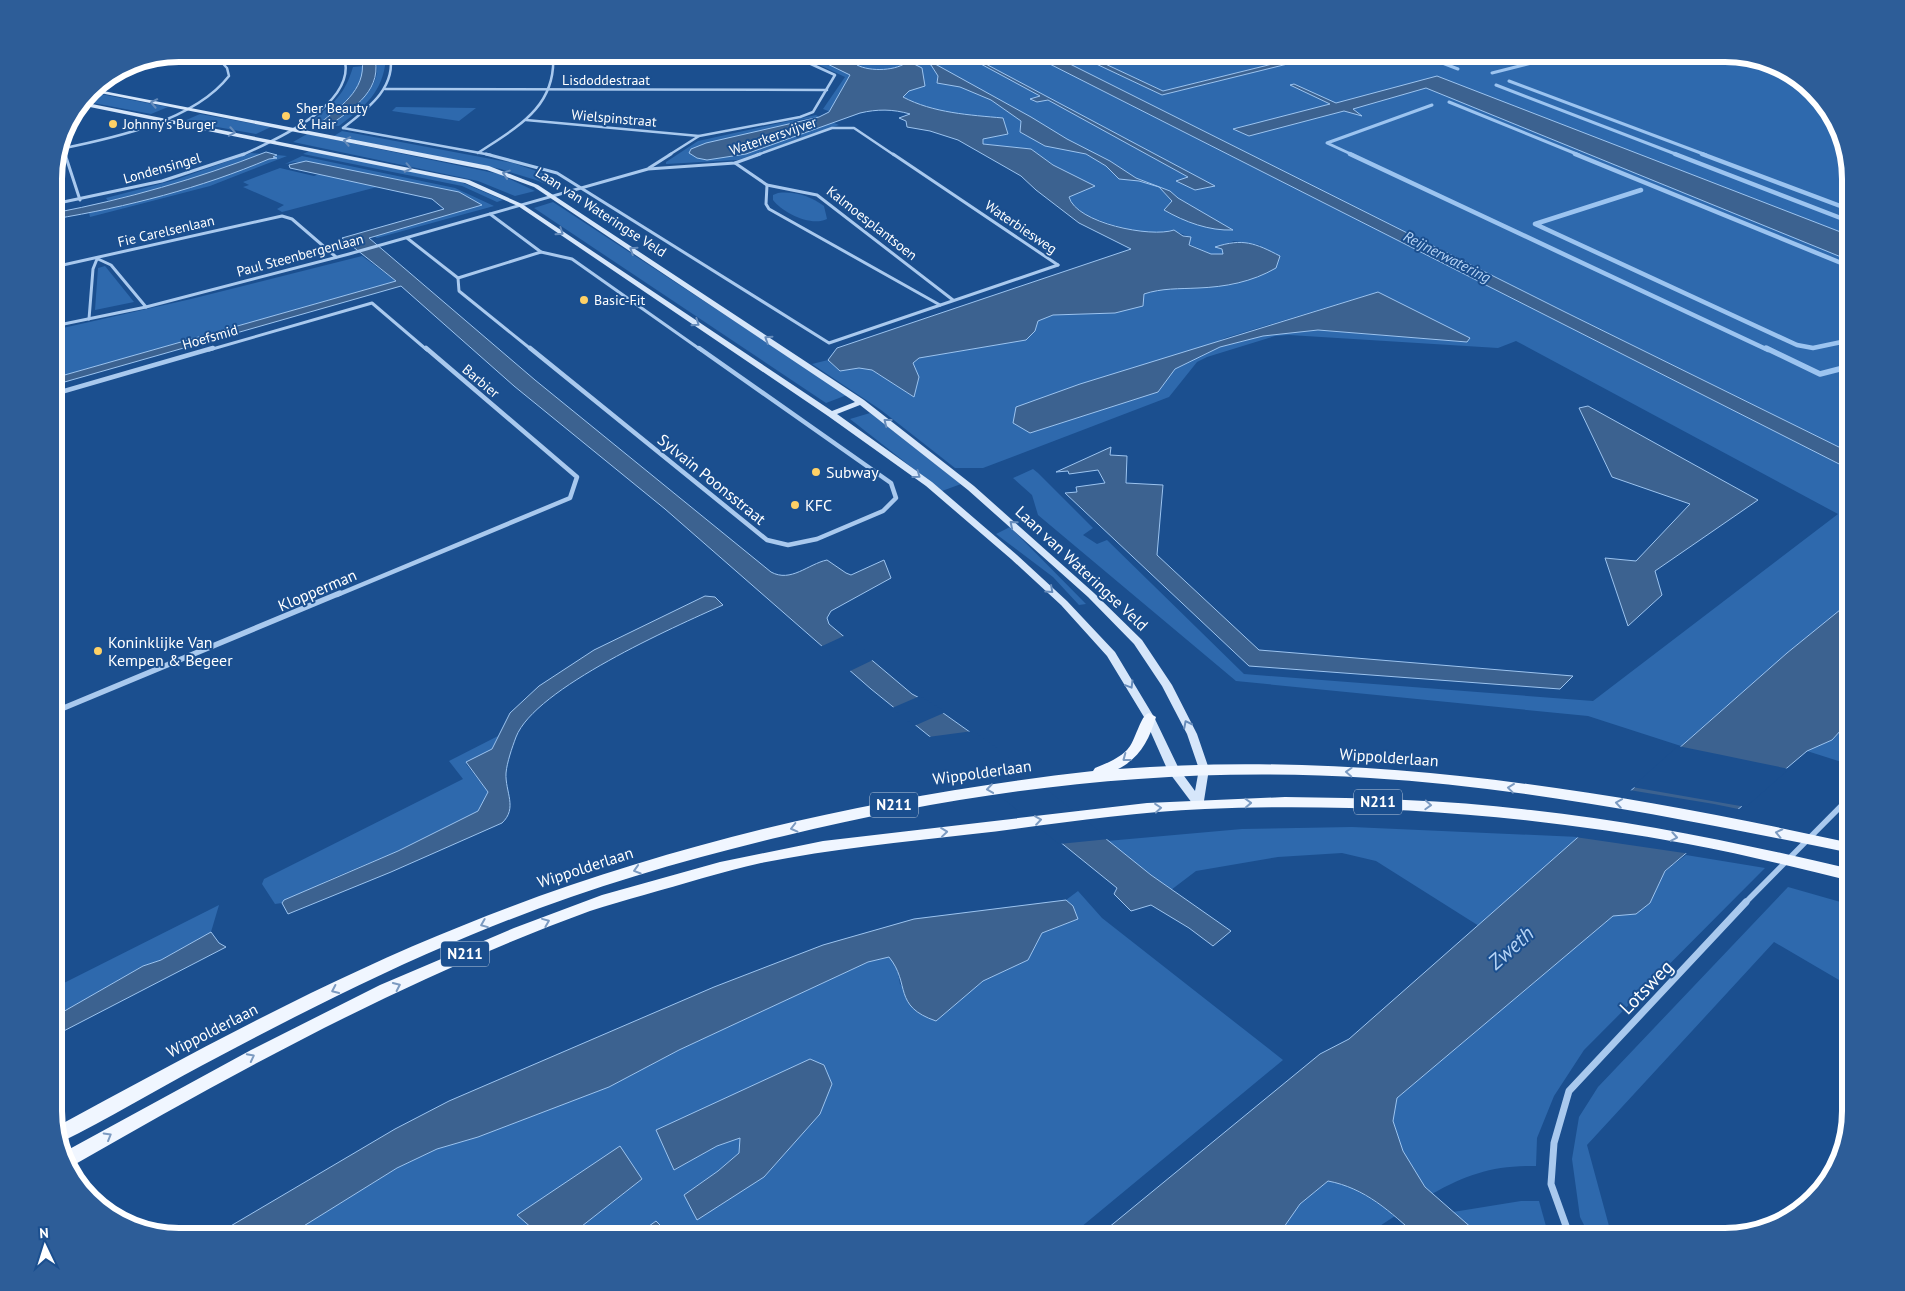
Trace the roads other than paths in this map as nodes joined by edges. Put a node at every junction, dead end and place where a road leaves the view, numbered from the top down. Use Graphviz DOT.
graph roads {
  1 [pos="221,62"];
  2 [pos="347,62"];
  3 [pos="391,62"];
  4 [pos="555,62"];
  5 [pos="807,62"];
  6 [pos="384,89"];
  7 [pos="550,89"];
  8 [pos="827,90"];
  9 [pos="101,92"];
  10 [pos="89,105"];
  11 [pos="186,109"];
  12 [pos="162,119"];
  13 [pos="526,120"];
  14 [pos="845,126"];
  15 [pos="291,130"];
  16 [pos="700,136"];
  17 [pos="272,140"];
  18 [pos="67,147"];
  19 [pos="478,153"];
  20 [pos="65,156"];
  21 [pos="735,163"];
  22 [pos="648,169"];
  23 [pos="767,185"];
  24 [pos="579,187"];
  25 [pos="550,195"];
  26 [pos="80,200"];
  27 [pos="63,203"];
  28 [pos="520,205"];
  29 [pos="490,214"];
  30 [pos="407,238"];
  31 [pos="541,252"];
  32 [pos="336,257"];
  33 [pos="97,259"];
  34 [pos="63,265"];
  35 [pos="458,278"];
  36 [pos="953,300"];
  37 [pos="372,303"];
  38 [pos="940,305"];
  39 [pos="146,307"];
  40 [pos="89,319"];
  41 [pos="63,324"];
  42 [pos="829,343"];
  43 [pos="63,391"];
  44 [pos="861,402"];
  45 [pos="831,414"];
  46 [pos="576,477"];
  47 [pos="63,708"];
  48 [pos="1149,716"];
  49 [pos="1204,769"];
  50 [pos="1174,771"];
  51 [pos="1073,778"];
  52 [pos="1199,804"];
  53 [pos="1842,805"];
  54 [pos="1842,846"];
  55 [pos="1842,873"];
  56 [pos="65,1131"];
  57 [pos="72,1156"];
  58 [pos="1567,1228"];
  1 -- 11 [label="street"];
  2 -- 15 [label="street"];
  3 -- 6 [label="street"];
  4 -- 7 [label="street"];
  5 -- 8 [label="street"];
  6 -- 7 [label="street, Lisdoddestraat"];
  6 -- 19 [label="street, Laan van Wateringse Veld"];
  7 -- 8 [label="street, Lisdoddestraat"];
  7 -- 13 [label="street"];
  8 -- 16 [label="street, Waterkersvijver"];
  11 -- 9 [label="street, Laan van Wateringse Veld, one-way"];
  10 -- 12 [label="street"];
  11 -- 12 [label="street"];
  11 -- 15 [label="street, Laan van Wateringse Veld"];
  12 -- 17 [label="street, one-way"];
  12 -- 18 [label="street"];
  13 -- 16 [label="street, Wielspinstraat"];
  13 -- 19 [label="street"];
  14 -- 21 [label="street, Waterkersvijver"];
  14 -- 36 [label="street, Waterbiesweg"];
  15 -- 17 [label="street"];
  25 -- 15 [label="street, Laan van Wateringse Veld, one-way"];
  16 -- 22 [label="street, Waterkersvijver"];
  17 -- 26 [label="street, Londensingel"];
  17 -- 28 [label="street, one-way"];
  19 -- 24 [label="street, Laan van Wateringse Veld"];
  20 -- 26 [label="street"];
  21 -- 22 [label="street, Waterkersvijver"];
  21 -- 23 [label="street, Kalmoesplantsoen"];
  22 -- 24 [label="street, Waterkersvijver"];
  23 -- 36 [label="street, Kalmoesplantsoen"];
  23 -- 38 [label="street, Kalmoesplantsoen"];
  24 -- 25 [label="street, Waterkersvijver"];
  24 -- 42 [label="street, Laan van Wateringse Veld"];
  25 -- 28 [label="street, Paul Steenbergenlaan"];
  44 -- 25 [label="street, Laan van Wateringse Veld, one-way"];
  26 -- 27 [label="street, Londensingel"];
  28 -- 29 [label="street, Paul Steenbergenlaan"];
  28 -- 45 [label="street, one-way"];
  29 -- 30 [label="street, Paul Steenbergenlaan"];
  29 -- 31 [label="street, Sylvain Poonsstraat"];
  30 -- 32 [label="street, Paul Steenbergenlaan"];
  30 -- 35 [label="street, Sylvain Poonsstraat"];
  31 -- 35 [label="street"];
  31 -- 35 [label="street, Sylvain Poonsstraat"];
  32 -- 33 [label="street, Fie Carelsenlaan"];
  32 -- 39 [label="street, Paul Steenbergenlaan"];
  33 -- 34 [label="street, Fie Carelsenlaan"];
  33 -- 39 [label="street"];
  33 -- 40 [label="street"];
  36 -- 38 [label="street, Waterbiesweg"];
  37 -- 43 [label="street, Hoefsmid"];
  37 -- 46 [label="street, Barbier"];
  38 -- 42 [label="street, Waterbiesweg"];
  39 -- 40 [label="street, Paul Steenbergenlaan"];
  40 -- 41 [label="street, Paul Steenbergenlaan"];
  44 -- 45 [label="street"];
  49 -- 44 [label="street, Laan van Wateringse Veld, one-way"];
  45 -- 48 [label="street, one-way"];
  46 -- 47 [label="street, Klopperman"];
  48 -- 50 [label="street"];
  48 -- 51 [label="main road, one-way"];
  49 -- 50 [label="main road, Wippolderlaan / N211"];
  49 -- 52 [label="street, Laan van Wateringse Veld"];
  54 -- 49 [label="main road, Wippolderlaan / N211, one-way"];
  50 -- 51 [label="main road, Wippolderlaan / N211"];
  50 -- 52 [label="street"];
  51 -- 56 [label="main road, Wippolderlaan / N211, one-way"];
  52 -- 55 [label="main road, N211, one-way"];
  57 -- 52 [label="main road, N211, one-way"];
  53 -- 58 [label="street, Lotsweg"];
}
